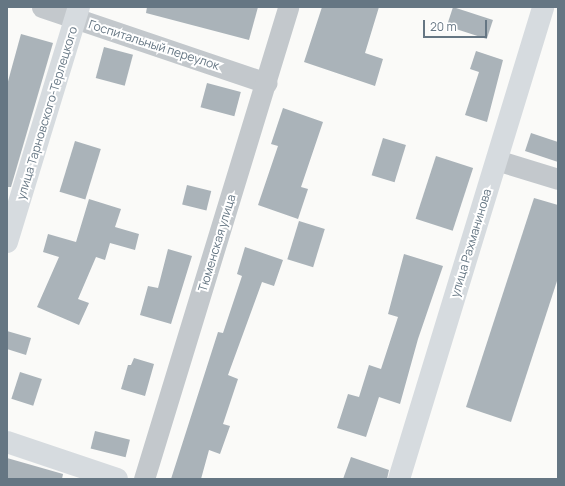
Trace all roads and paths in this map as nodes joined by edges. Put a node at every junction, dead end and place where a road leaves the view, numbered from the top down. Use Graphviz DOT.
graph roads {
  1 [pos="42,7"];
  2 [pos="288,7"];
  3 [pos="543,7"];
  4 [pos="77,13"];
  5 [pos="266,83"];
  6 [pos="496,160"];
  7 [pos="558,179"];
  8 [pos="7,242"];
  9 [pos="7,442"];
  10 [pos="117,479"];
  11 [pos="144,479"];
  12 [pos="399,479"];
  1 -- 4 [label="street, Госпитальный переулок"];
  2 -- 5 [label="street, Тюменская улица"];
  3 -- 6 [label="street, улица Рахманинова"];
  4 -- 5 [label="street, Госпитальный переулок"];
  4 -- 8 [label="street, улица Тарновского-Терлецкого"];
  5 -- 11 [label="street, Тюменская улица"];
  6 -- 7 [label="street"];
  6 -- 12 [label="street, улица Рахманинова"];
  9 -- 10 [label="street"];
}
